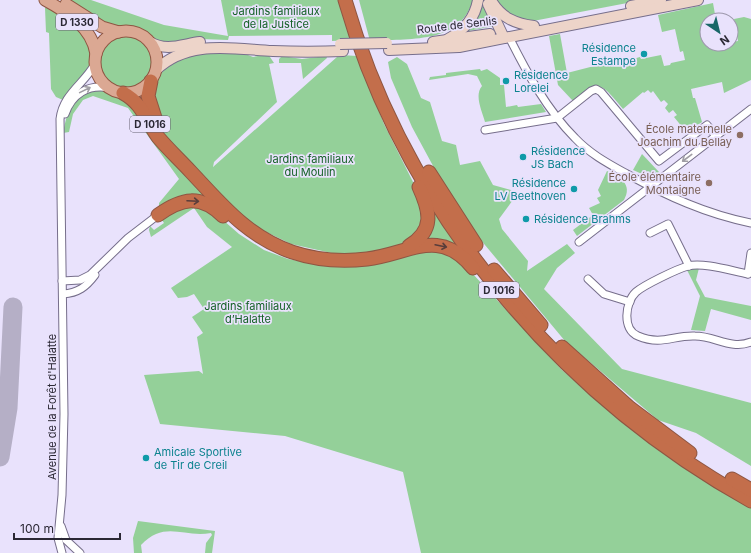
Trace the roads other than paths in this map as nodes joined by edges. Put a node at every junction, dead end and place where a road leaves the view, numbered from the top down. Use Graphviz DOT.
graph roads {
  1 [pos="45,0"];
  2 [pos="60,0"];
  3 [pos="344,0"];
  4 [pos="353,0"];
  5 [pos="478,0"];
  6 [pos="661,0"];
  7 [pos="698,0"];
  8 [pos="490,1"];
  9 [pos="534,26"];
  10 [pos="119,32"];
  11 [pos="505,35"];
  12 [pos="150,42"];
  13 [pos="442,42"];
  14 [pos="388,47"];
  15 [pos="341,48"];
  16 [pos="95,59"];
  17 [pos="153,75"];
  18 [pos="109,88"];
  19 [pos="123,93"];
  20 [pos="751,109"];
  21 [pos="386,110"];
  22 [pos="557,118"];
  23 [pos="485,130"];
  24 [pos="60,133"];
  25 [pos="716,136"];
  26 [pos="178,157"];
  27 [pos="649,186"];
  28 [pos="158,215"];
  29 [pos="751,223"];
  30 [pos="650,233"];
  31 [pos="579,242"];
  32 [pos="285,249"];
  33 [pos="402,250"];
  34 [pos="751,253"];
  35 [pos="689,266"];
  36 [pos="101,267"];
  37 [pos="749,275"];
  38 [pos="588,279"];
  39 [pos="62,281"];
  40 [pos="63,294"];
  41 [pos="630,302"];
  42 [pos="751,342"];
  43 [pos="547,344"];
  44 [pos="751,490"];
  45 [pos="751,501"];
  46 [pos="61,520"];
  47 [pos="62,553"];
  48 [pos="80,553"];
  1 -- 16 [label="main road, D 1330"];
  2 -- 10 [label="main road, D 1330"];
  3 -- 21 [label="highway, D 1016"];
  4 -- 44 [label="highway, D 1016"];
  5 -- 13 [label="main road"];
  6 -- 9 [label="main road"];
  7 -- 11 [label="main road"];
  8 -- 9 [label="main road"];
  8 -- 11 [label="main road"];
  9 -- 11 [label="main road"];
  10 -- 12 [label="main road"];
  10 -- 16 [label="main road"];
  11 -- 13 [label="main road, Route de Senlis"];
  11 -- 14 [label="main road, Route de Senlis"];
  11 -- 22 [label="street"];
  12 -- 15 [label="main road"];
  12 -- 17 [label="main road"];
  13 -- 14 [label="main road, Route de Senlis"];
  14 -- 15 [label="main road, bridge"];
  15 -- 17 [label="main road"];
  16 -- 18 [label="main road"];
  16 -- 24 [label="street, Avenue de la Forêt d'Halatte"];
  17 -- 19 [label="main road"];
  17 -- 26 [label="highway, D 1016"];
  18 -- 19 [label="main road"];
  24 -- 18 [label="street, Avenue de la Forêt d'Halatte, one-way"];
  19 -- 26 [label="highway, D 1016"];
  20 -- 25 [label="street"];
  21 -- 33 [label="highway, D 1016"];
  21 -- 43 [label="highway, D 1016"];
  22 -- 23 [label="street"];
  22 -- 25 [label="street"];
  22 -- 27 [label="street"];
  24 -- 39 [label="street, Avenue de la Forêt d'Halatte"];
  25 -- 27 [label="street, one-way"];
  26 -- 32 [label="highway, D 1016"];
  27 -- 29 [label="street"];
  27 -- 31 [label="street"];
  28 -- 32 [label="highway, one-way"];
  28 -- 36 [label="street"];
  30 -- 35 [label="street"];
  32 -- 33 [label="highway, D 1016"];
  33 -- 43 [label="highway, D 1016, one-way"];
  34 -- 37 [label="street"];
  35 -- 37 [label="street"];
  35 -- 41 [label="street"];
  36 -- 39 [label="street"];
  36 -- 40 [label="street"];
  38 -- 41 [label="street"];
  39 -- 40 [label="street, Avenue de la Forêt d'Halatte"];
  40 -- 46 [label="street, Avenue de la Forêt d'Halatte"];
  41 -- 42 [label="street"];
  43 -- 45 [label="highway, D 1016"];
  46 -- 47 [label="street, Avenue de la Forêt d'Halatte"];
  46 -- 48 [label="street, Avenue de la Forêt d'Halatte"];
}
